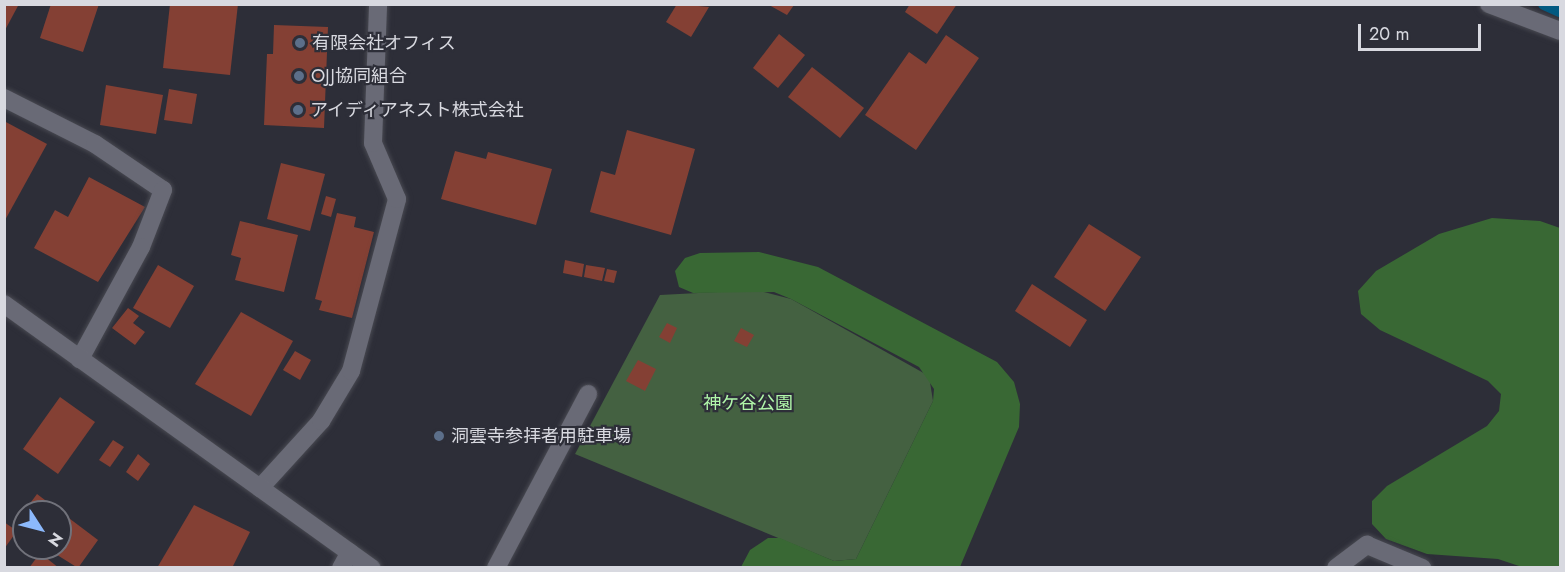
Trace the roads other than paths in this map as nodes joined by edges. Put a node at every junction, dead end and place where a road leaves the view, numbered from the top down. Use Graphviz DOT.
graph roads {
  1 [pos="378,4"];
  2 [pos="1489,4"];
  3 [pos="1560,31"];
  4 [pos="4,98"];
  5 [pos="4,304"];
  6 [pos="80,359"];
  7 [pos="588,394"];
  8 [pos="260,488"];
  9 [pos="345,560"];
  10 [pos="372,567"];
  11 [pos="496,567"];
  12 [pos="1336,567"];
  13 [pos="1422,567"];
  1 -- 8 [label="street"];
  2 -- 3 [label="street"];
  4 -- 6 [label="street"];
  5 -- 6 [label="street"];
  6 -- 8 [label="street"];
  7 -- 11 [label="street"];
  8 -- 9 [label="street"];
  9 -- 10 [label="street"];
  12 -- 13 [label="street"];
}
